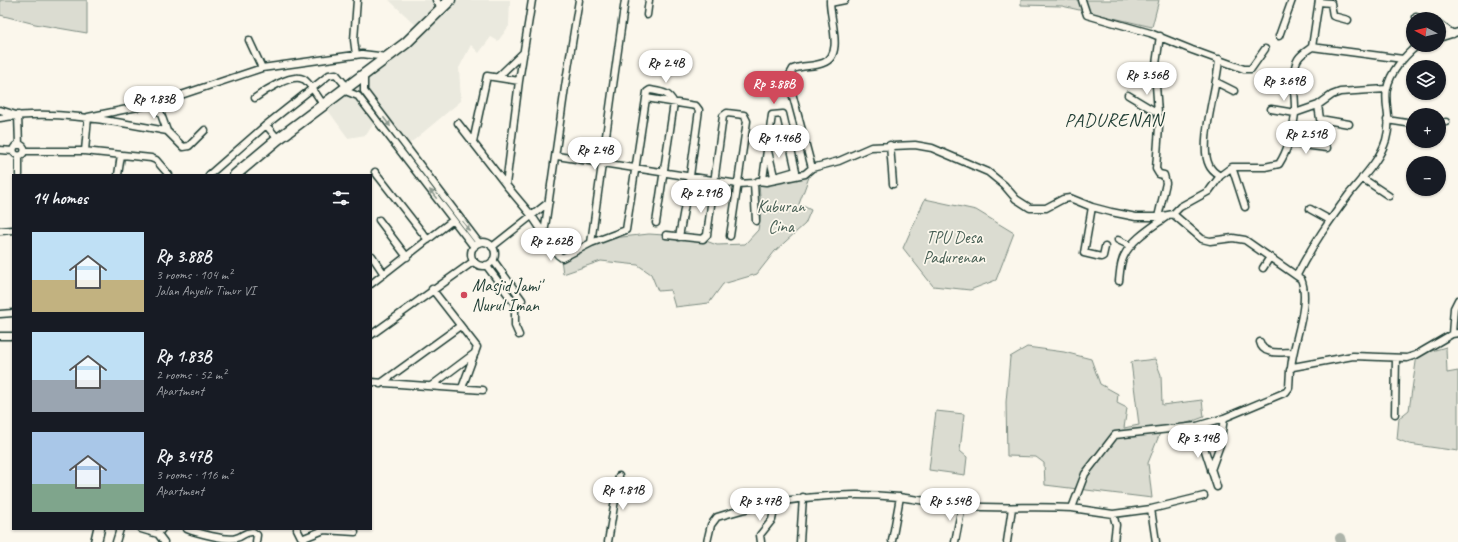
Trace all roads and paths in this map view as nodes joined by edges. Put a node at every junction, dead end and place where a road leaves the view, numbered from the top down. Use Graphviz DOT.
graph roads {
  1 [pos="357,0"];
  2 [pos="436,0"];
  3 [pos="450,0"];
  4 [pos="532,0"];
  5 [pos="580,0"];
  6 [pos="625,0"];
  7 [pos="649,0"];
  8 [pos="845,0"];
  9 [pos="1082,0"];
  10 [pos="1292,0"];
  11 [pos="1319,1"];
  12 [pos="830,2"];
  13 [pos="442,9"];
  14 [pos="647,15"];
  15 [pos="1348,20"];
  16 [pos="1446,28"];
  17 [pos="1456,33"];
  18 [pos="1160,36"];
  19 [pos="1278,36"];
  20 [pos="1446,36"];
  21 [pos="249,40"];
  22 [pos="1312,47"];
  23 [pos="1266,49"];
  24 [pos="524,52"];
  25 [pos="1411,52"];
  26 [pos="356,55"];
  27 [pos="387,57"];
  28 [pos="1219,59"];
  29 [pos="1403,59"];
  30 [pos="262,68"];
  31 [pos="364,74"];
  32 [pos="498,77"];
  33 [pos="519,80"];
  34 [pos="1216,82"];
  35 [pos="311,88"];
  36 [pos="345,89"];
  37 [pos="1386,89"];
  38 [pos="364,91"];
  39 [pos="1234,91"];
  40 [pos="1128,95"];
  41 [pos="358,96"];
  42 [pos="255,98"];
  43 [pos="646,98"];
  44 [pos="157,103"];
  45 [pos="674,103"];
  46 [pos="1318,105"];
  47 [pos="324,106"];
  48 [pos="1271,109"];
  49 [pos="0,110"];
  50 [pos="1158,113"];
  51 [pos="1295,113"];
  52 [pos="18,115"];
  53 [pos="88,117"];
  54 [pos="0,118"];
  55 [pos="1387,120"];
  56 [pos="458,123"];
  57 [pos="1406,123"];
  58 [pos="1349,124"];
  59 [pos="266,125"];
  60 [pos="205,130"];
  61 [pos="168,131"];
  62 [pos="278,139"];
  63 [pos="473,142"];
  64 [pos="1288,143"];
  65 [pos="19,145"];
  66 [pos="767,145"];
  67 [pos="890,145"];
  68 [pos="1327,148"];
  69 [pos="0,150"];
  70 [pos="13,151"];
  71 [pos="25,151"];
  72 [pos="85,151"];
  73 [pos="121,155"];
  74 [pos="19,156"];
  75 [pos="557,156"];
  76 [pos="602,163"];
  77 [pos="1232,166"];
  78 [pos="636,168"];
  79 [pos="812,168"];
  80 [pos="375,172"];
  81 [pos="663,172"];
  82 [pos="19,174"];
  83 [pos="118,174"];
  84 [pos="168,174"];
  85 [pos="210,174"];
  86 [pos="236,174"];
  87 [pos="690,176"];
  88 [pos="774,176"];
  89 [pos="1220,176"];
  90 [pos="1362,178"];
  91 [pos="715,180"];
  92 [pos="758,181"];
  93 [pos="738,184"];
  94 [pos="893,184"];
  95 [pos="506,185"];
  96 [pos="1390,196"];
  97 [pos="549,202"];
  98 [pos="1092,207"];
  99 [pos="1245,207"];
  100 [pos="1310,209"];
  101 [pos="1170,215"];
  102 [pos="532,216"];
  103 [pos="1158,217"];
  104 [pos="379,220"];
  105 [pos="453,220"];
  106 [pos="1330,220"];
  107 [pos="756,221"];
  108 [pos="656,223"];
  109 [pos="12,230"];
  110 [pos="0,231"];
  111 [pos="544,234"];
  112 [pos="666,235"];
  113 [pos="730,236"];
  114 [pos="679,237"];
  115 [pos="428,240"];
  116 [pos="1118,240"];
  117 [pos="591,243"];
  118 [pos="477,245"];
  119 [pos="1105,246"];
  120 [pos="1131,246"];
  121 [pos="492,247"];
  122 [pos="372,256"];
  123 [pos="407,257"];
  124 [pos="1270,257"];
  125 [pos="493,260"];
  126 [pos="474,261"];
  127 [pos="486,265"];
  128 [pos="1263,268"];
  129 [pos="384,274"];
  130 [pos="1297,275"];
  131 [pos="1119,281"];
  132 [pos="372,283"];
  133 [pos="432,290"];
  134 [pos="1458,300"];
  135 [pos="515,304"];
  136 [pos="12,313"];
  137 [pos="0,314"];
  138 [pos="460,326"];
  139 [pos="372,334"];
  140 [pos="1455,334"];
  141 [pos="518,335"];
  142 [pos="0,336"];
  143 [pos="12,336"];
  144 [pos="1260,342"];
  145 [pos="476,352"];
  146 [pos="1292,352"];
  147 [pos="1396,358"];
  148 [pos="1291,368"];
  149 [pos="372,382"];
  150 [pos="380,384"];
  151 [pos="431,386"];
  152 [pos="462,388"];
  153 [pos="483,390"];
  154 [pos="1395,414"];
  155 [pos="1224,418"];
  156 [pos="1197,426"];
  157 [pos="1211,470"];
  158 [pos="619,476"];
  159 [pos="1217,487"];
  160 [pos="1204,496"];
  161 [pos="803,497"];
  162 [pos="900,498"];
  163 [pos="776,501"];
  164 [pos="962,506"];
  165 [pos="1012,508"];
  166 [pos="1072,508"];
  167 [pos="1152,509"];
  168 [pos="1113,514"];
  169 [pos="99,530"];
  170 [pos="120,530"];
  171 [pos="144,530"];
  172 [pos="161,530"];
  173 [pos="191,530"];
  174 [pos="298,530"];
  175 [pos="324,530"];
  176 [pos="324,530"];
  177 [pos="355,532"];
  178 [pos="158,534"];
  179 [pos="96,542"];
  180 [pos="116,542"];
  181 [pos="164,542"];
  182 [pos="256,542"];
  183 [pos="608,542"];
  184 [pos="707,542"];
  185 [pos="761,542"];
  186 [pos="800,542"];
  187 [pos="892,542"];
  188 [pos="955,542"];
  189 [pos="1007,542"];
  190 [pos="1114,542"];
  191 [pos="1156,542"];
  1 -- 26 [label="street"];
  2 -- 13 [label="street"];
  3 -- 13 [label="main road"];
  4 -- 24 [label="street"];
  5 -- 75 [label="street"];
  6 -- 76 [label="street"];
  7 -- 14 [label="street"];
  8 -- 12 [label="street"];
  9 -- 18 [label="street"];
  10 -- 19 [label="street"];
  11 -- 15 [label="street"];
  11 -- 22 [label="street"];
  12 -- 79 [label="street"];
  13 -- 27 [label="main road"];
  16 -- 17 [label="street"];
  17 -- 20 [label="street"];
  18 -- 28 [label="street"];
  18 -- 50 [label="street"];
  21 -- 30 [label="street"];
  22 -- 29 [label="street"];
  22 -- 51 [label="street"];
  23 -- 28 [label="street"];
  24 -- 32 [label="street"];
  24 -- 33 [label="street"];
  25 -- 29 [label="street"];
  26 -- 27 [label="street"];
  26 -- 30 [label="street"];
  27 -- 31 [label="main road"];
  28 -- 34 [label="street"];
  29 -- 37 [label="street"];
  30 -- 44 [label="street"];
  31 -- 36 [label="main road"];
  31 -- 38 [label="street"];
  32 -- 33 [label="street"];
  32 -- 63 [label="street"];
  33 -- 95 [label="street"];
  34 -- 39 [label="street"];
  34 -- 89 [label="street"];
  35 -- 36 [label="street"];
  35 -- 42 [label="street"];
  35 -- 47 [label="street"];
  35 -- 59 [label="street"];
  36 -- 41 [label="street"];
  36 -- 47 [label="main road"];
  37 -- 46 [label="street"];
  37 -- 55 [label="street"];
  38 -- 41 [label="street"];
  38 -- 118 [label="street, one-way"];
  40 -- 50 [label="street"];
  105 -- 41 [label="street, one-way"];
  43 -- 45 [label="street"];
  43 -- 45 [label="street"];
  43 -- 78 [label="street"];
  44 -- 53 [label="street"];
  44 -- 61 [label="street"];
  45 -- 81 [label="street"];
  45 -- 87 [label="street"];
  46 -- 51 [label="street"];
  46 -- 58 [label="street"];
  47 -- 62 [label="main road"];
  48 -- 51 [label="street"];
  49 -- 52 [label="street"];
  50 -- 103 [label="street"];
  51 -- 64 [label="street"];
  52 -- 53 [label="street"];
  52 -- 54 [label="street"];
  52 -- 65 [label="street"];
  53 -- 61 [label="street"];
  53 -- 72 [label="street"];
  55 -- 57 [label="street"];
  55 -- 90 [label="street"];
  56 -- 63 [label="street"];
  59 -- 62 [label="street"];
  59 -- 85 [label="street"];
  60 -- 61 [label="street"];
  62 -- 86 [label="main road"];
  63 -- 95 [label="street"];
  64 -- 68 [label="street"];
  64 -- 77 [label="street"];
  65 -- 70 [label="street"];
  65 -- 71 [label="street"];
  66 -- 88 [label="street"];
  66 -- 88 [label="street"];
  66 -- 92 [label="street"];
  67 -- 79 [label="street"];
  67 -- 94 [label="street"];
  67 -- 98 [label="street"];
  69 -- 70 [label="street"];
  70 -- 74 [label="street"];
  71 -- 72 [label="street"];
  71 -- 74 [label="street"];
  72 -- 73 [label="street"];
  73 -- 83 [label="street"];
  73 -- 84 [label="street"];
  74 -- 82 [label="street"];
  75 -- 76 [label="street"];
  75 -- 97 [label="street"];
  76 -- 78 [label="street"];
  76 -- 117 [label="street"];
  77 -- 89 [label="street"];
  77 -- 99 [label="street"];
  78 -- 81 [label="street"];
  78 -- 117 [label="street"];
  79 -- 92 [label="street"];
  80 -- 115 [label="street"];
  81 -- 87 [label="street"];
  81 -- 108 [label="street"];
  87 -- 91 [label="street"];
  87 -- 114 [label="street"];
  88 -- 92 [label="street"];
  89 -- 101 [label="street"];
  90 -- 96 [label="street"];
  90 -- 106 [label="street"];
  91 -- 93 [label="street"];
  91 -- 93 [label="street"];
  91 -- 114 [label="street"];
  92 -- 93 [label="street"];
  92 -- 107 [label="street"];
  93 -- 113 [label="street"];
  95 -- 102 [label="street"];
  97 -- 102 [label="street"];
  97 -- 111 [label="street"];
  98 -- 103 [label="street"];
  98 -- 119 [label="street"];
  100 -- 106 [label="street"];
  101 -- 103 [label="street"];
  101 -- 120 [label="street"];
  101 -- 124 [label="street"];
  102 -- 111 [label="street"];
  102 -- 121 [label="street"];
  104 -- 123 [label="street"];
  105 -- 115 [label="street"];
  105 -- 118 [label="street"];
  106 -- 130 [label="street"];
  109 -- 110 [label="street"];
  111 -- 117 [label="street"];
  112 -- 114 [label="street"];
  115 -- 123 [label="street"];
  116 -- 120 [label="street"];
  118 -- 121 [label="street"];
  118 -- 126 [label="street"];
  120 -- 131 [label="street"];
  121 -- 125 [label="street"];
  122 -- 129 [label="street"];
  123 -- 129 [label="street"];
  124 -- 128 [label="street"];
  124 -- 130 [label="street"];
  125 -- 127 [label="street"];
  125 -- 135 [label="street"];
  126 -- 127 [label="street"];
  126 -- 133 [label="street"];
  127 -- 135 [label="street"];
  129 -- 132 [label="street"];
  130 -- 146 [label="street"];
  133 -- 138 [label="street"];
  133 -- 139 [label="street"];
  134 -- 140 [label="street"];
  135 -- 141 [label="street"];
  136 -- 137 [label="street"];
  138 -- 145 [label="street"];
  138 -- 150 [label="street"];
  140 -- 147 [label="street"];
  142 -- 143 [label="street"];
  144 -- 146 [label="street"];
  145 -- 151 [label="street"];
  145 -- 152 [label="street"];
  146 -- 148 [label="street"];
  147 -- 148 [label="street"];
  147 -- 154 [label="street"];
  148 -- 155 [label="street"];
  149 -- 150 [label="street"];
  150 -- 151 [label="street"];
  151 -- 152 [label="street"];
  152 -- 153 [label="street"];
  155 -- 156 [label="street"];
  155 -- 157 [label="street"];
  156 -- 157 [label="street"];
  156 -- 166 [label="street"];
  157 -- 159 [label="street"];
  158 -- 183 [label="street"];
  160 -- 167 [label="street"];
  161 -- 162 [label="street"];
  161 -- 163 [label="street"];
  161 -- 186 [label="street"];
  162 -- 164 [label="street"];
  162 -- 187 [label="street"];
  163 -- 184 [label="street"];
  163 -- 185 [label="street"];
  164 -- 165 [label="street"];
  164 -- 188 [label="street"];
  165 -- 166 [label="street"];
  165 -- 189 [label="street"];
  166 -- 168 [label="street"];
  167 -- 168 [label="street"];
  167 -- 191 [label="street"];
  168 -- 190 [label="street"];
  169 -- 179 [label="main road"];
  170 -- 180 [label="street"];
  171 -- 178 [label="street"];
  172 -- 178 [label="street"];
  173 -- 182 [label="street"];
  174 -- 175 [label="street"];
  176 -- 177 [label="street"];
  178 -- 181 [label="street"];
}
